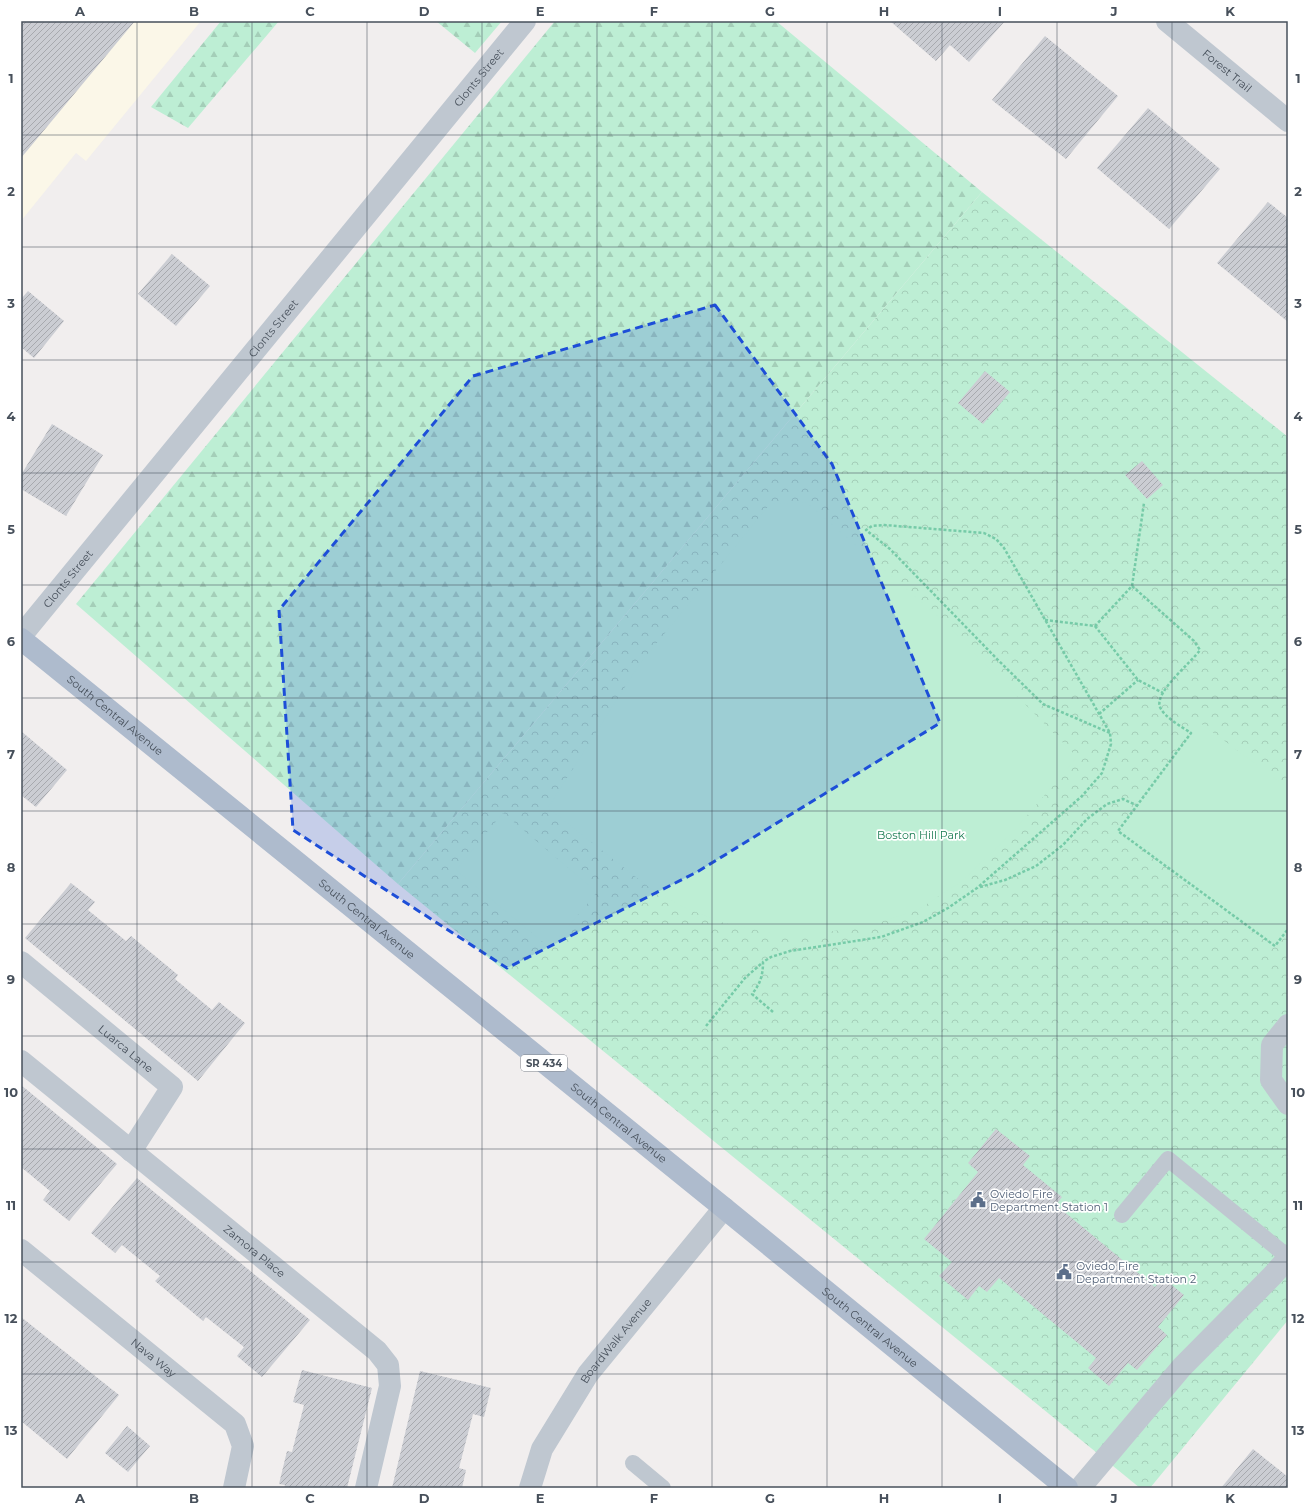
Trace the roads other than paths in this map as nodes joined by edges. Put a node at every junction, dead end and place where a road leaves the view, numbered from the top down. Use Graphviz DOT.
graph roads {
  1 [pos="525,21"];
  2 [pos="1166,21"];
  3 [pos="1288,121"];
  4 [pos="21,637"];
  5 [pos="21,962"];
  6 [pos="1288,1025"];
  7 [pos="21,1061"];
  8 [pos="1288,1104"];
  9 [pos="131,1151"];
  10 [pos="724,1208"];
  11 [pos="1122,1215"];
  12 [pos="21,1250"];
  13 [pos="1288,1258"];
  14 [pos="633,1463"];
  15 [pos="234,1488"];
  16 [pos="366,1488"];
  17 [pos="530,1488"];
  18 [pos="663,1488"];
  19 [pos="1067,1488"];
  20 [pos="1080,1488"];
  1 -- 4 [label="street, Clonts Street"];
  2 -- 3 [label="street, Forest Trail"];
  4 -- 10 [label="main road, South Central Avenue / SR 434"];
  5 -- 9 [label="street, Luarca Lane"];
  6 -- 8 [label="street"];
  7 -- 9 [label="street, Zamora Place"];
  9 -- 16 [label="street, Zamora Place"];
  10 -- 17 [label="street, BoardWalk Avenue"];
  10 -- 19 [label="main road, South Central Avenue / SR 434"];
  11 -- 13 [label="lane"];
  12 -- 15 [label="street, Nava Way"];
  13 -- 20 [label="street"];
  14 -- 18 [label="lane"];
}
